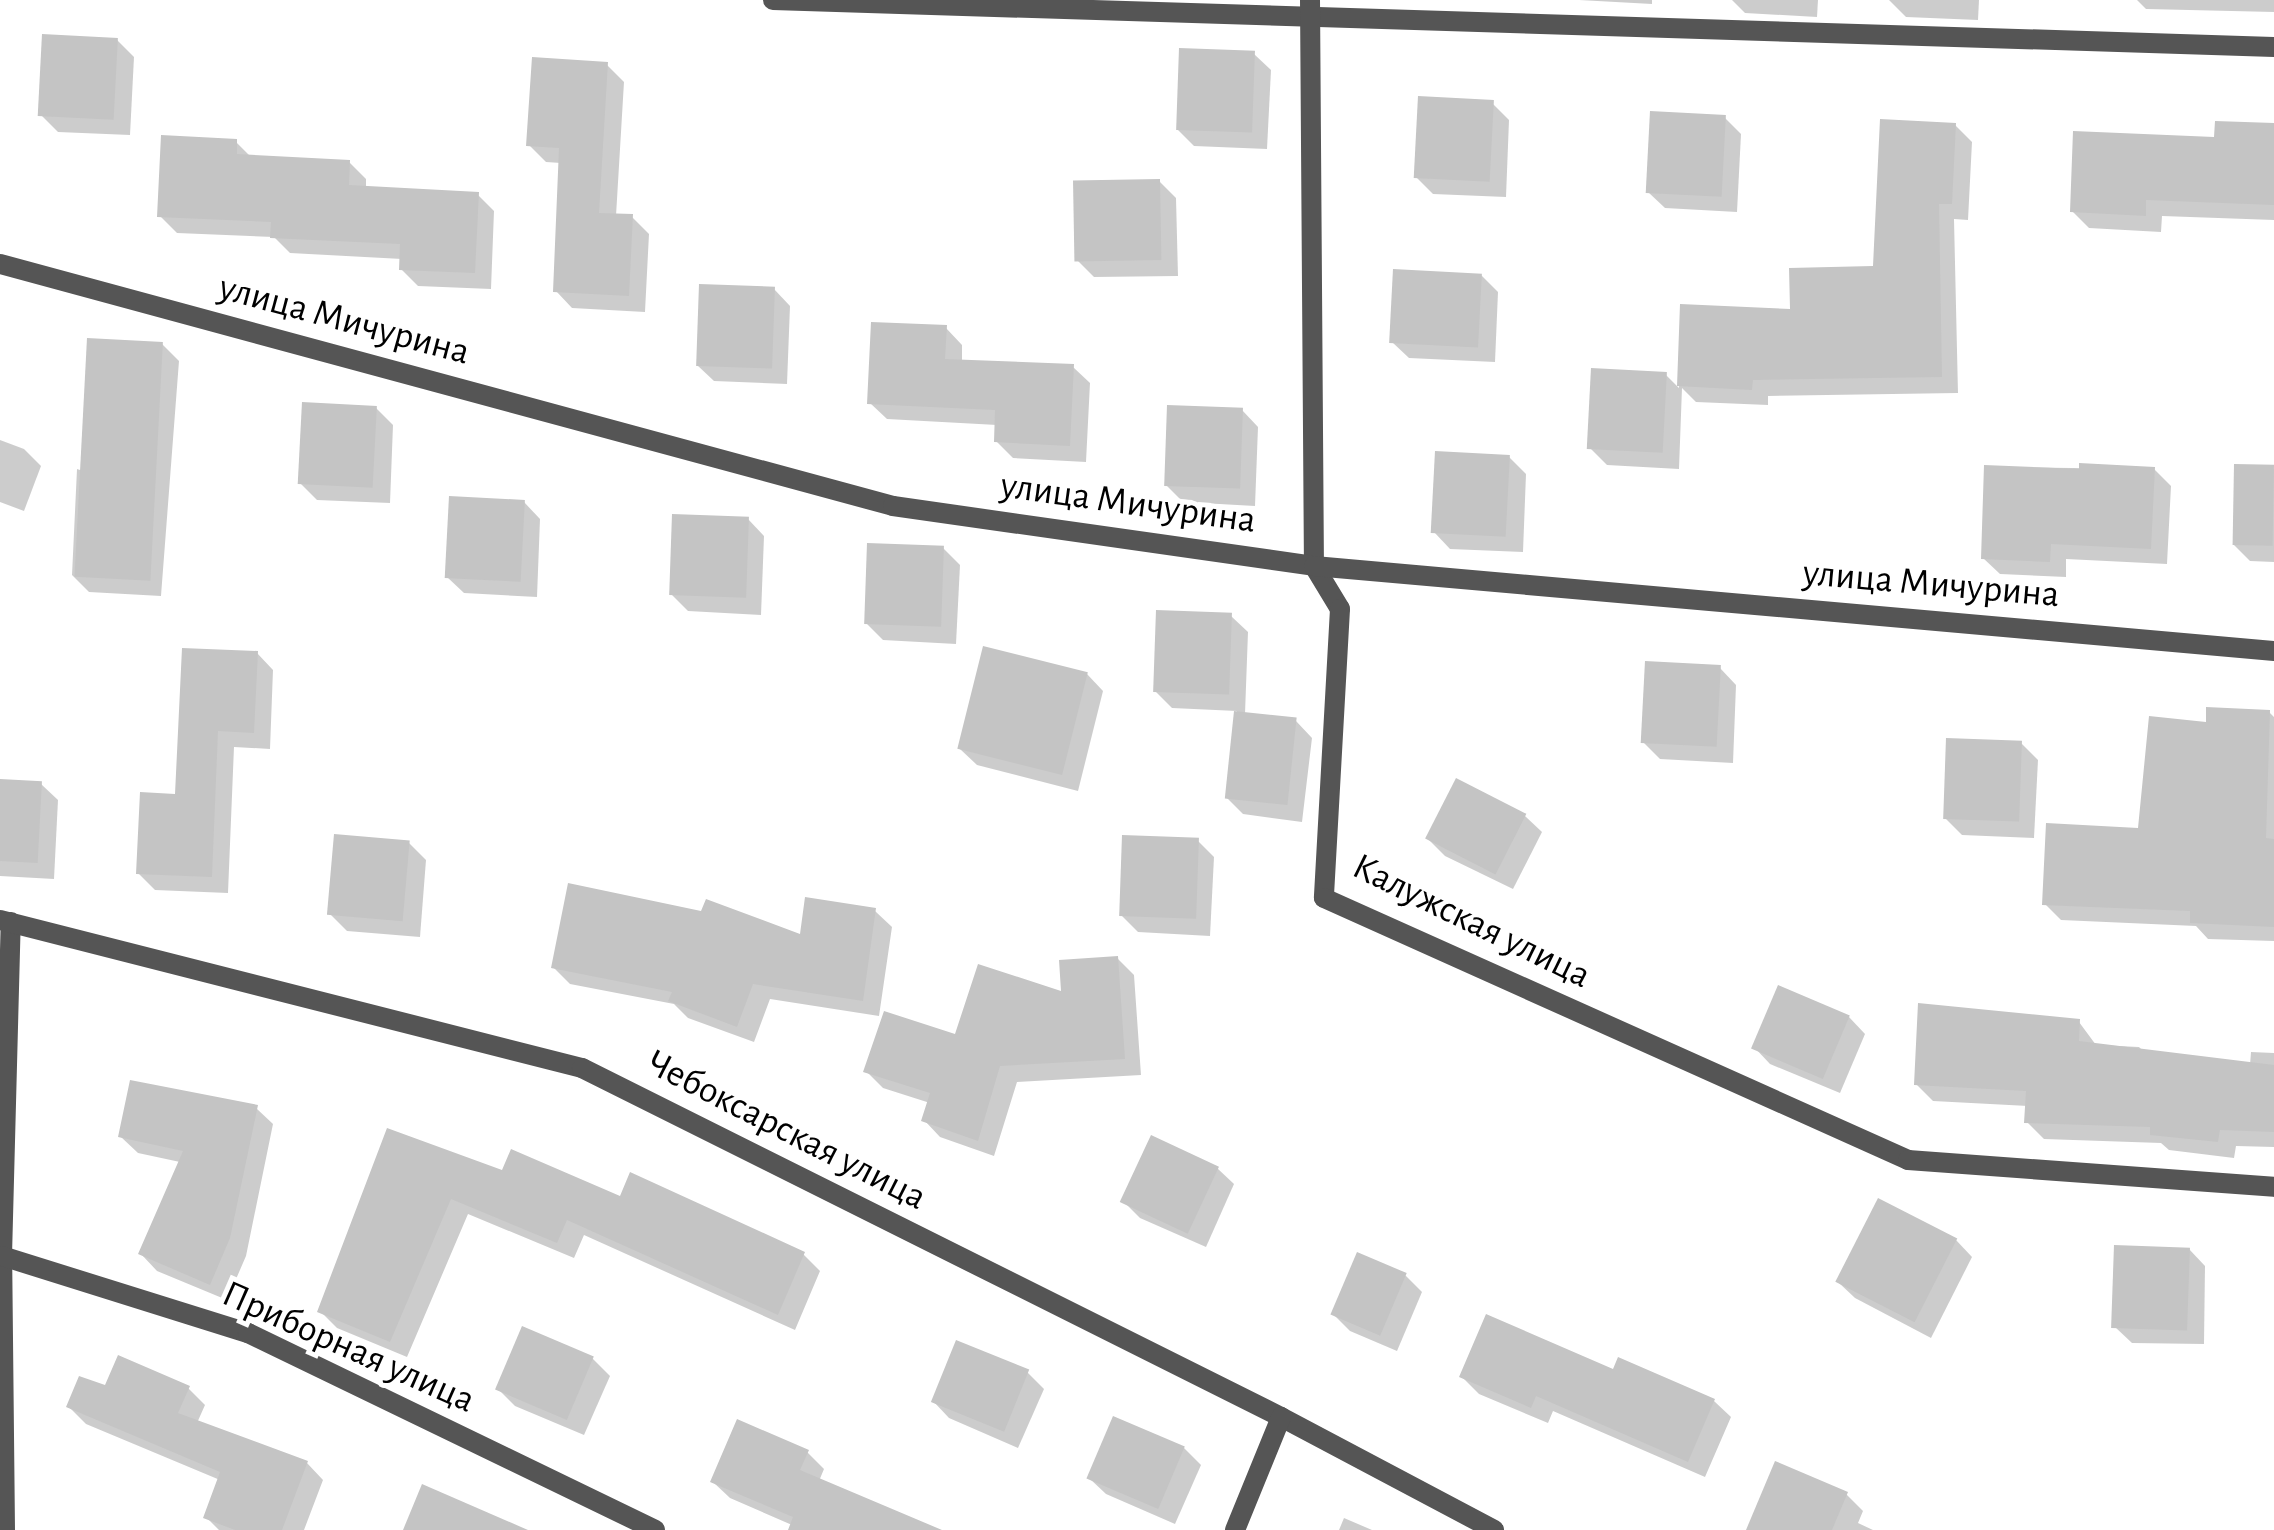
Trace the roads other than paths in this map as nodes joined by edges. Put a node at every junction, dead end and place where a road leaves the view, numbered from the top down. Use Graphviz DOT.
graph roads {
  1 [pos="774,0"];
  2 [pos="1310,7"];
  3 [pos="2274,47"];
  4 [pos="0,264"];
  5 [pos="1314,566"];
  6 [pos="2274,651"];
  7 [pos="6,921"];
  8 [pos="2274,1187"];
  9 [pos="2,1256"];
  10 [pos="1282,1417"];
  11 [pos="5,1530"];
  12 [pos="655,1530"];
  13 [pos="1235,1530"];
  14 [pos="1494,1530"];
  1 -- 2 [label="street"];
  2 -- 3 [label="street"];
  2 -- 5 [label="street"];
  4 -- 5 [label="street, улица Мичурина"];
  5 -- 6 [label="street, улица Мичурина"];
  5 -- 8 [label="street, Калужская улица"];
  7 -- 9 [label="street"];
  7 -- 10 [label="street, Чебоксарская улица"];
  9 -- 11 [label="street"];
  9 -- 12 [label="street, Приборная улица"];
  10 -- 13 [label="street"];
  10 -- 14 [label="street, Чебоксарская улица"];
}
